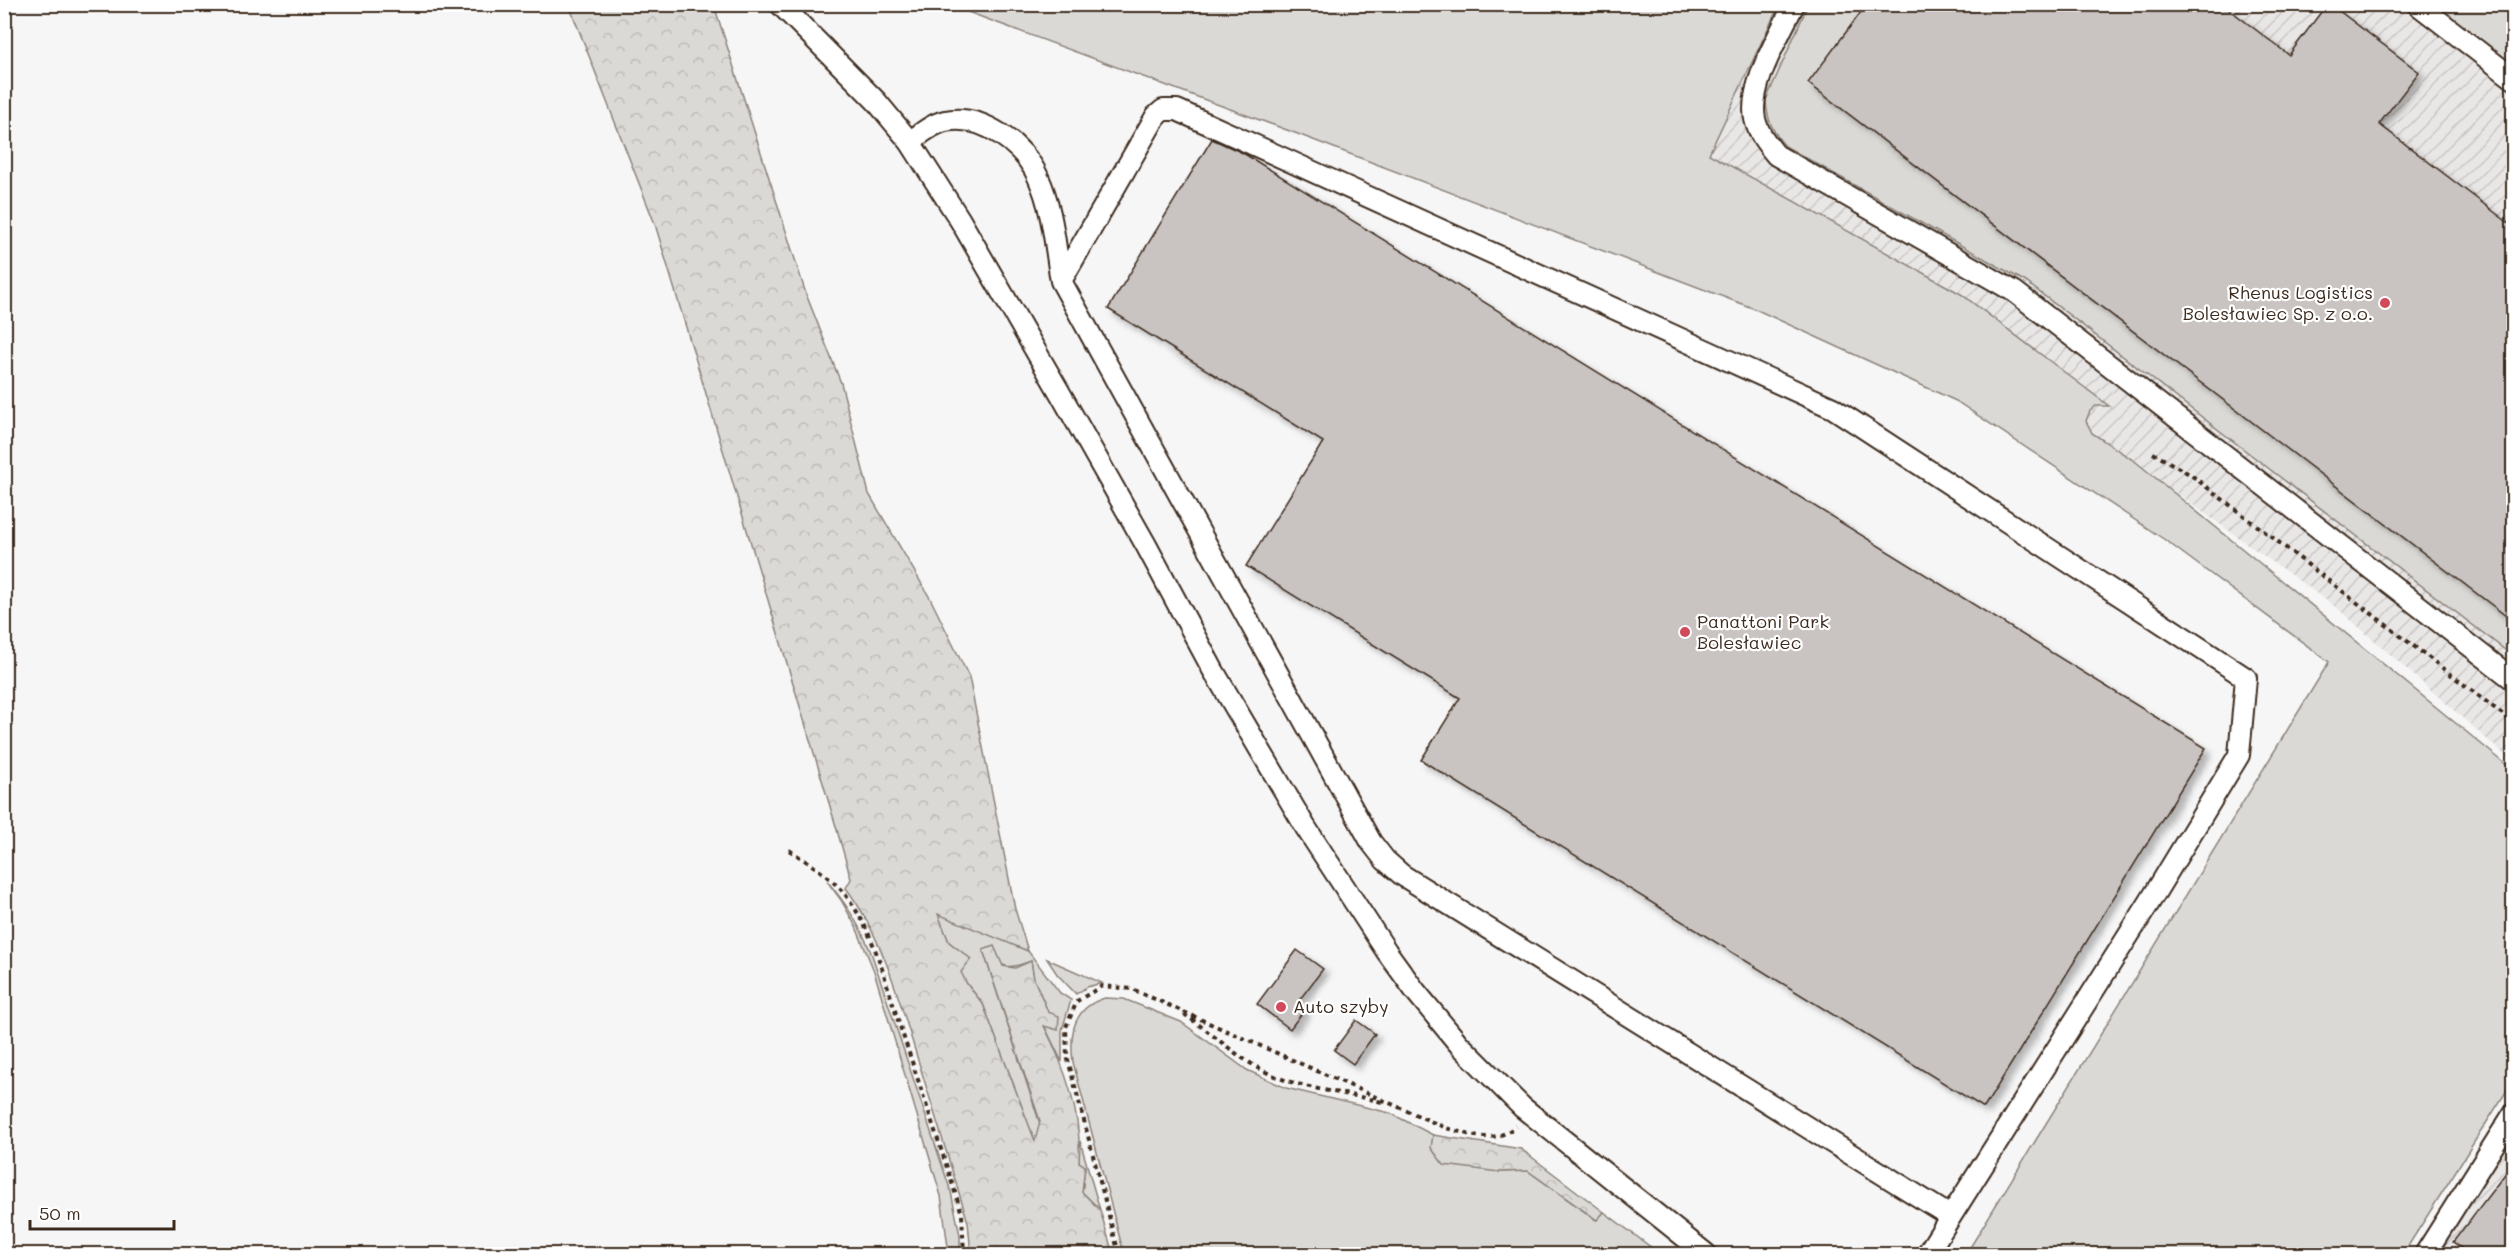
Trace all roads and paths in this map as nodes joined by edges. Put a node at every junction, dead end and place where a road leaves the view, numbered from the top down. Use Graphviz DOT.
graph roads {
  1 [pos="780,4"];
  2 [pos="1794,4"];
  3 [pos="2417,4"];
  4 [pos="2514,79"];
  5 [pos="910,142"];
  6 [pos="1061,281"];
  7 [pos="2153,453"];
  8 [pos="2514,680"];
  9 [pos="2514,723"];
  10 [pos="789,850"];
  11 [pos="1174,1007"];
  12 [pos="1396,1106"];
  13 [pos="2514,1113"];
  14 [pos="1531,1114"];
  15 [pos="1950,1216"];
  16 [pos="964,1254"];
  17 [pos="1119,1254"];
  18 [pos="1706,1254"];
  19 [pos="1927,1254"];
  20 [pos="2425,1254"];
  1 -- 5 [label="street"];
  2 -- 8 [label="street"];
  3 -- 4 [label="street"];
  5 -- 6 [label="street"];
  5 -- 14 [label="street"];
  6 -- 15 [label="street"];
  6 -- 15 [label="street"];
  7 -- 9 [label="path"];
  10 -- 16 [label="path"];
  11 -- 12 [label="path"];
  11 -- 12 [label="path"];
  11 -- 17 [label="path"];
  12 -- 14 [label="path"];
  13 -- 20 [label="street"];
  14 -- 18 [label="street"];
  15 -- 19 [label="street"];
}
